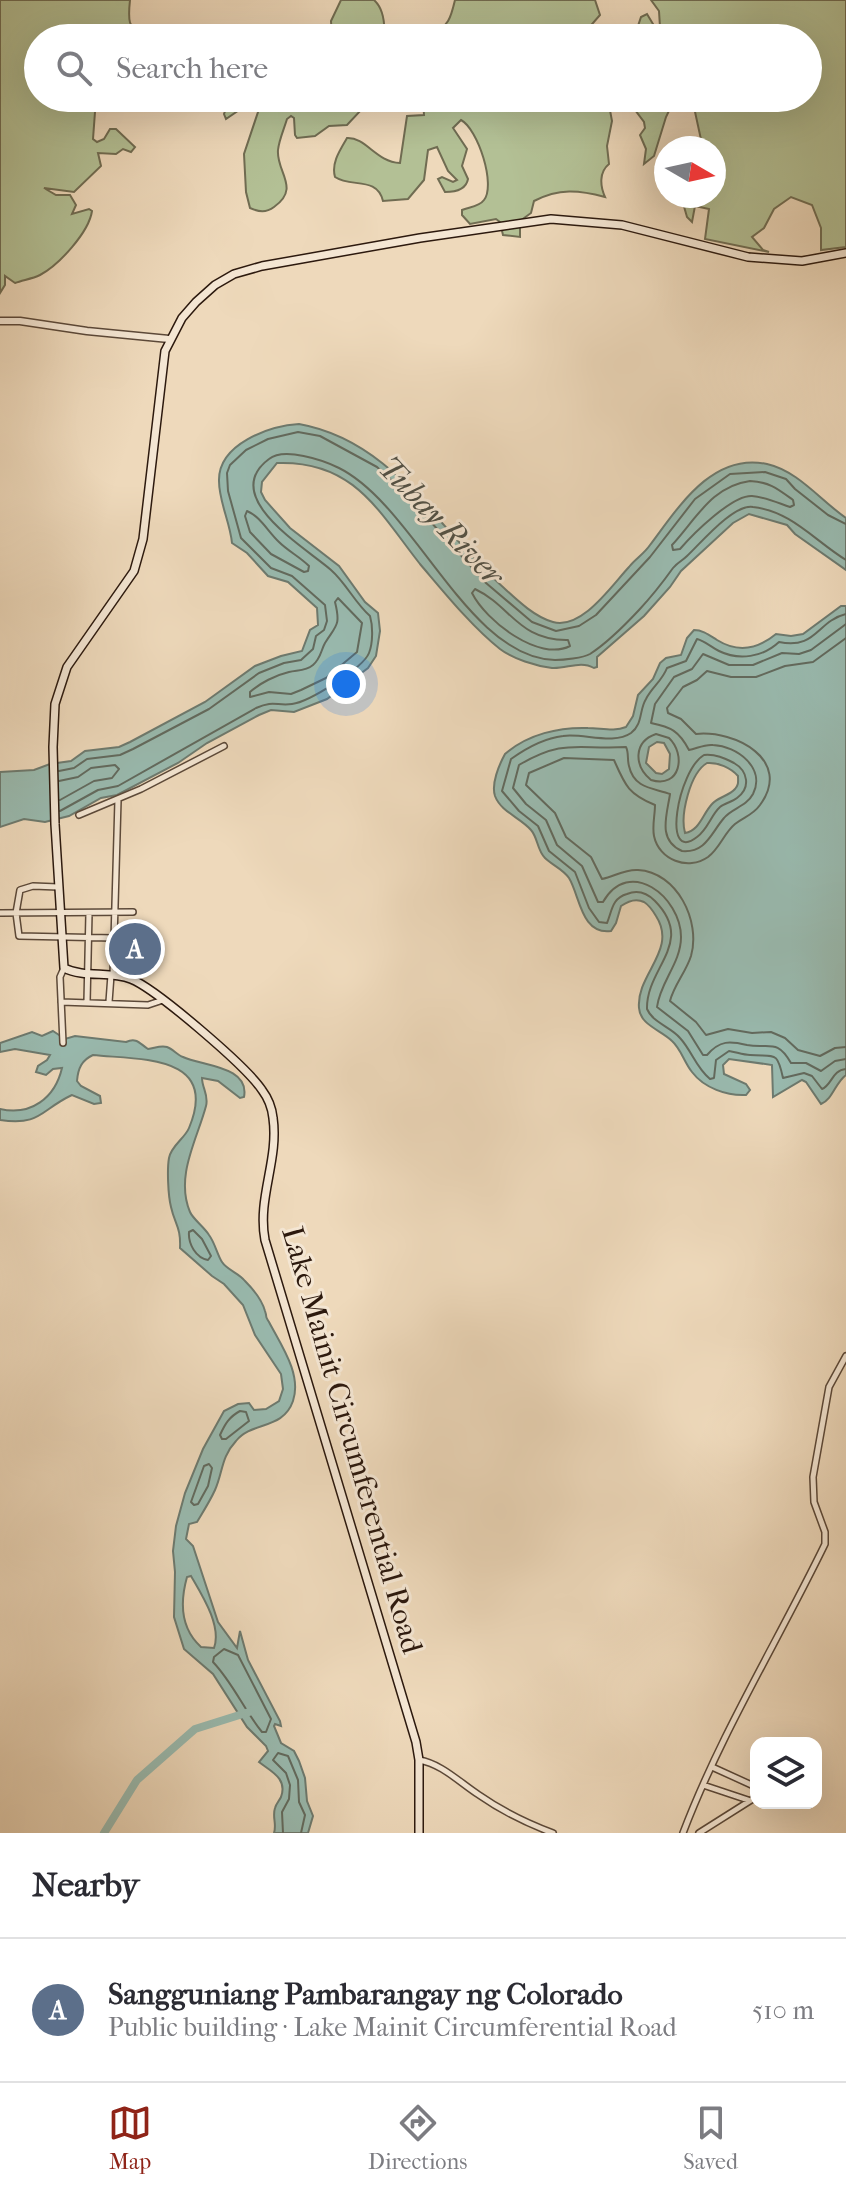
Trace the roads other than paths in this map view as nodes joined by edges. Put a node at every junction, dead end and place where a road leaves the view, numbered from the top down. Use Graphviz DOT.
graph roads {
  1 [pos="846,253"];
  2 [pos="0,321"];
  3 [pos="169,339"];
  4 [pos="224,746"];
  5 [pos="118,800"];
  6 [pos="79,815"];
  7 [pos="58,887"];
  8 [pos="114,912"];
  9 [pos="133,912"];
  10 [pos="0,913"];
  11 [pos="16,913"];
  12 [pos="60,913"];
  13 [pos="89,913"];
  14 [pos="61,936"];
  15 [pos="89,937"];
  16 [pos="113,938"];
  17 [pos="64,968"];
  18 [pos="88,973"];
  19 [pos="112,975"];
  20 [pos="163,1000"];
  21 [pos="61,1002"];
  22 [pos="87,1002"];
  23 [pos="109,1002"];
  24 [pos="63,1043"];
  25 [pos="846,1356"];
  26 [pos="419,1760"];
  27 [pos="712,1767"];
  28 [pos="750,1784"];
  29 [pos="703,1785"];
  30 [pos="749,1801"];
  31 [pos="419,1833"];
  32 [pos="553,1833"];
  33 [pos="683,1833"];
  34 [pos="699,1833"];
  1 -- 3 [label="main road"];
  2 -- 3 [label="street"];
  3 -- 7 [label="main road"];
  4 -- 5 [label="street"];
  5 -- 6 [label="street"];
  5 -- 8 [label="street"];
  7 -- 11 [label="street"];
  7 -- 12 [label="main road"];
  8 -- 9 [label="street"];
  8 -- 13 [label="street"];
  8 -- 16 [label="street"];
  10 -- 11 [label="street"];
  11 -- 12 [label="street"];
  11 -- 14 [label="street"];
  12 -- 13 [label="street"];
  12 -- 14 [label="main road"];
  13 -- 15 [label="street"];
  14 -- 15 [label="street"];
  14 -- 17 [label="main road"];
  15 -- 16 [label="street"];
  15 -- 18 [label="street"];
  16 -- 19 [label="street"];
  17 -- 18 [label="main road, Lake Mainit Circumferential Road"];
  17 -- 21 [label="street"];
  18 -- 19 [label="main road, Lake Mainit Circumferential Road"];
  18 -- 22 [label="street"];
  19 -- 20 [label="main road, Lake Mainit Circumferential Road"];
  19 -- 23 [label="street"];
  20 -- 23 [label="street"];
  20 -- 26 [label="main road, Lake Mainit Circumferential Road"];
  21 -- 22 [label="street"];
  21 -- 24 [label="street"];
  22 -- 23 [label="street"];
  25 -- 27 [label="street"];
  26 -- 31 [label="main road, Lake Mainit Circumferential Road"];
  26 -- 32 [label="street"];
  27 -- 28 [label="street"];
  27 -- 29 [label="street"];
  29 -- 30 [label="street"];
  29 -- 33 [label="street"];
  30 -- 34 [label="street"];
}
